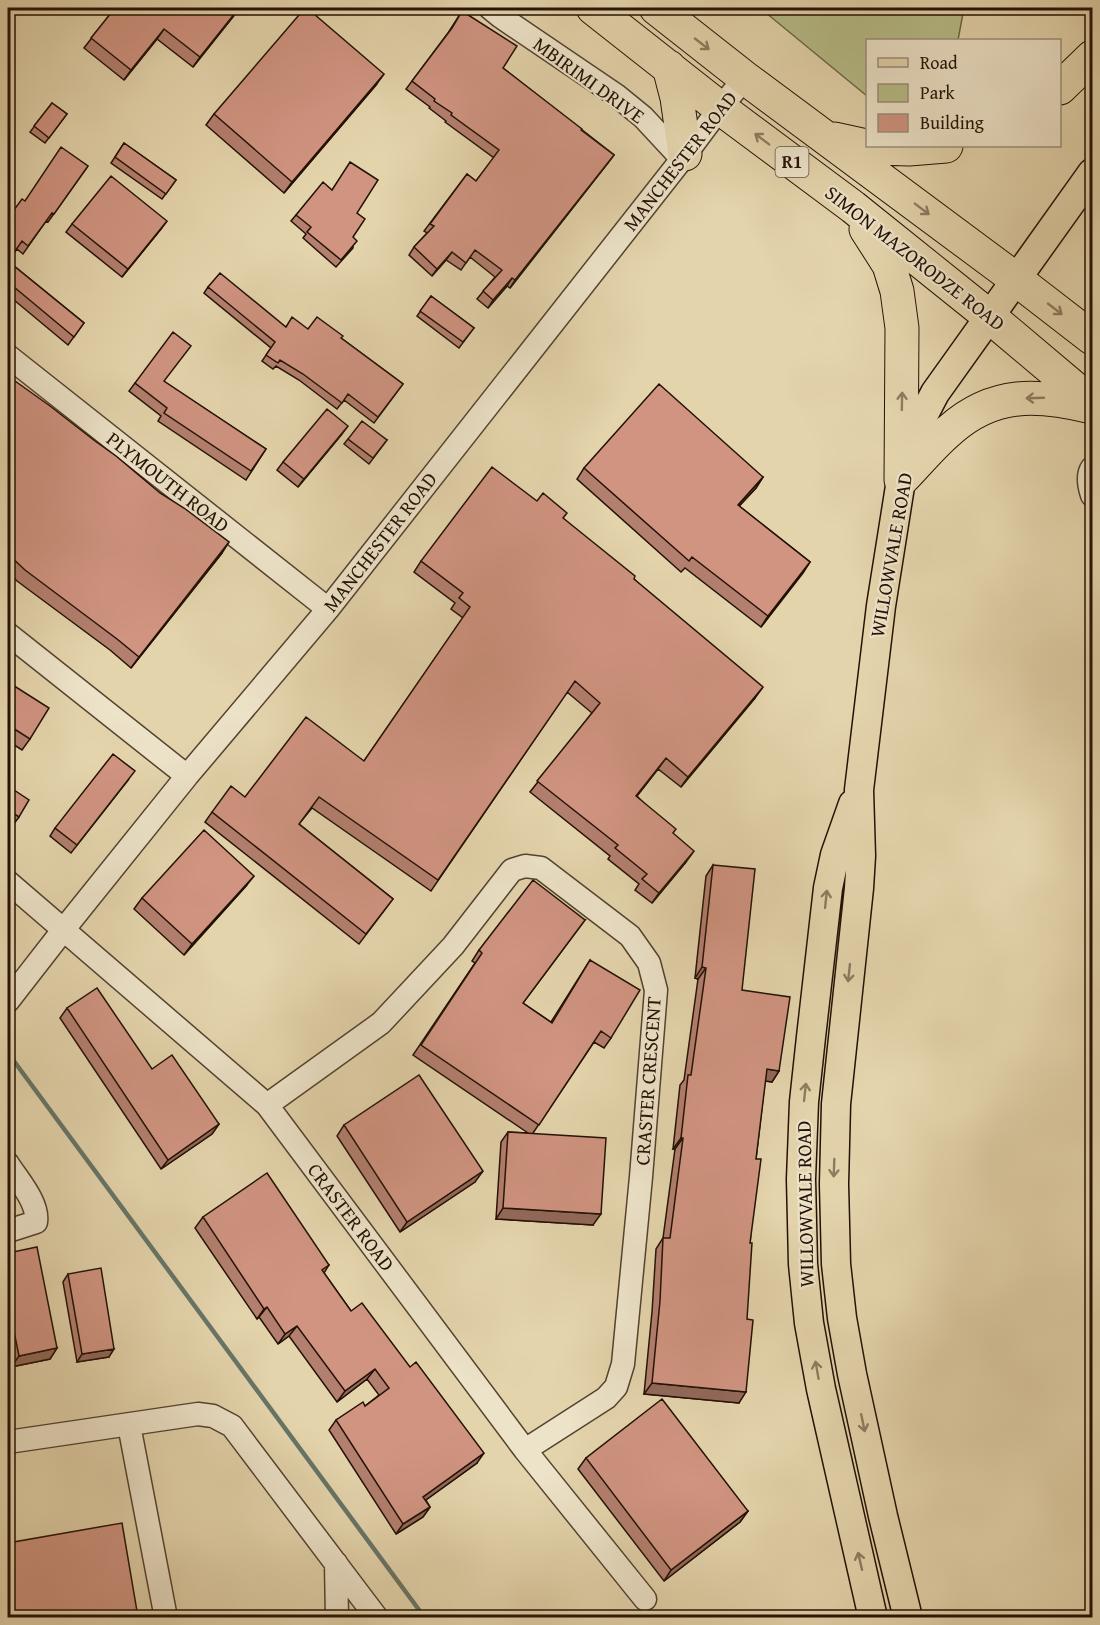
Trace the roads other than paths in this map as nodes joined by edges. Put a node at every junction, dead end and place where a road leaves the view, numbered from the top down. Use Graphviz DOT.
graph roads {
  1 [pos="490,8"];
  2 [pos="593,8"];
  3 [pos="642,8"];
  4 [pos="656,8"];
  5 [pos="1092,57"];
  6 [pos="669,67"];
  7 [pos="745,78"];
  8 [pos="1061,86"];
  9 [pos="720,108"];
  10 [pos="825,136"];
  11 [pos="866,146"];
  12 [pos="872,147"];
  13 [pos="934,147"];
  14 [pos="684,157"];
  15 [pos="1092,173"];
  16 [pos="853,207"];
  17 [pos="1004,298"];
  18 [pos="1092,338"];
  19 [pos="8,356"];
  20 [pos="1092,405"];
  21 [pos="1092,468"];
  22 [pos="901,480"];
  23 [pos="1092,495"];
  24 [pos="328,609"];
  25 [pos="8,634"];
  26 [pos="187,776"];
  27 [pos="859,790"];
  28 [pos="8,882"];
  29 [pos="64,929"];
  30 [pos="8,1001"];
  31 [pos="267,1105"];
  32 [pos="8,1165"];
  33 [pos="8,1231"];
  34 [pos="129,1425"];
  35 [pos="8,1442"];
  36 [pos="525,1450"];
  37 [pos="336,1563"];
  38 [pos="645,1599"];
  39 [pos="166,1617"];
  40 [pos="337,1617"];
  41 [pos="377,1617"];
  42 [pos="873,1617"];
  43 [pos="908,1617"];
  1 -- 14 [label="street, MBIRIMI DRIVE"];
  2 -- 6 [label="highway, SIMON MAZORODZE ROAD / R1"];
  3 -- 9 [label="highway"];
  4 -- 7 [label="highway, SIMON MAZORODZE ROAD / R1, one-way"];
  5 -- 8 [label="highway"];
  6 -- 9 [label="highway, SIMON MAZORODZE ROAD / R1"];
  6 -- 14 [label="highway"];
  7 -- 9 [label="street, MANCHESTER ROAD"];
  7 -- 10 [label="highway, SIMON MAZORODZE ROAD / R1"];
  9 -- 14 [label="street, MANCHESTER ROAD"];
  16 -- 9 [label="highway, SIMON MAZORODZE ROAD / R1, one-way"];
  10 -- 11 [label="highway"];
  10 -- 17 [label="highway, SIMON MAZORODZE ROAD / R1, one-way"];
  12 -- 13 [label="highway"];
  14 -- 24 [label="street, MANCHESTER ROAD"];
  15 -- 17 [label="main road, WILLOWVALE ROAD"];
  16 -- 17 [label="highway, SIMON MAZORODZE ROAD / R1"];
  22 -- 16 [label="highway, one-way"];
  17 -- 18 [label="highway, SIMON MAZORODZE ROAD / R1, one-way"];
  17 -- 20 [label="highway, SIMON MAZORODZE ROAD / R1"];
  17 -- 22 [label="main road, WILLOWVALE ROAD"];
  19 -- 24 [label="street, PLYMOUTH ROAD"];
  20 -- 22 [label="highway, one-way"];
  21 -- 23 [label="street"];
  22 -- 27 [label="main road, WILLOWVALE ROAD"];
  24 -- 26 [label="street, MANCHESTER ROAD"];
  25 -- 26 [label="street"];
  26 -- 29 [label="street, MANCHESTER ROAD"];
  42 -- 27 [label="main road, WILLOWVALE ROAD, one-way"];
  27 -- 43 [label="main road, WILLOWVALE ROAD, one-way"];
  28 -- 29 [label="street, CRASTER ROAD"];
  29 -- 30 [label="street, MANCHESTER ROAD"];
  29 -- 31 [label="street, CRASTER ROAD"];
  31 -- 36 [label="street, CRASTER ROAD"];
  31 -- 36 [label="street, CRASTER CRESCENT"];
  32 -- 33 [label="street"];
  34 -- 35 [label="street"];
  34 -- 37 [label="street"];
  34 -- 39 [label="street"];
  36 -- 38 [label="street, CRASTER ROAD"];
  37 -- 40 [label="street"];
  37 -- 41 [label="street"];
}
